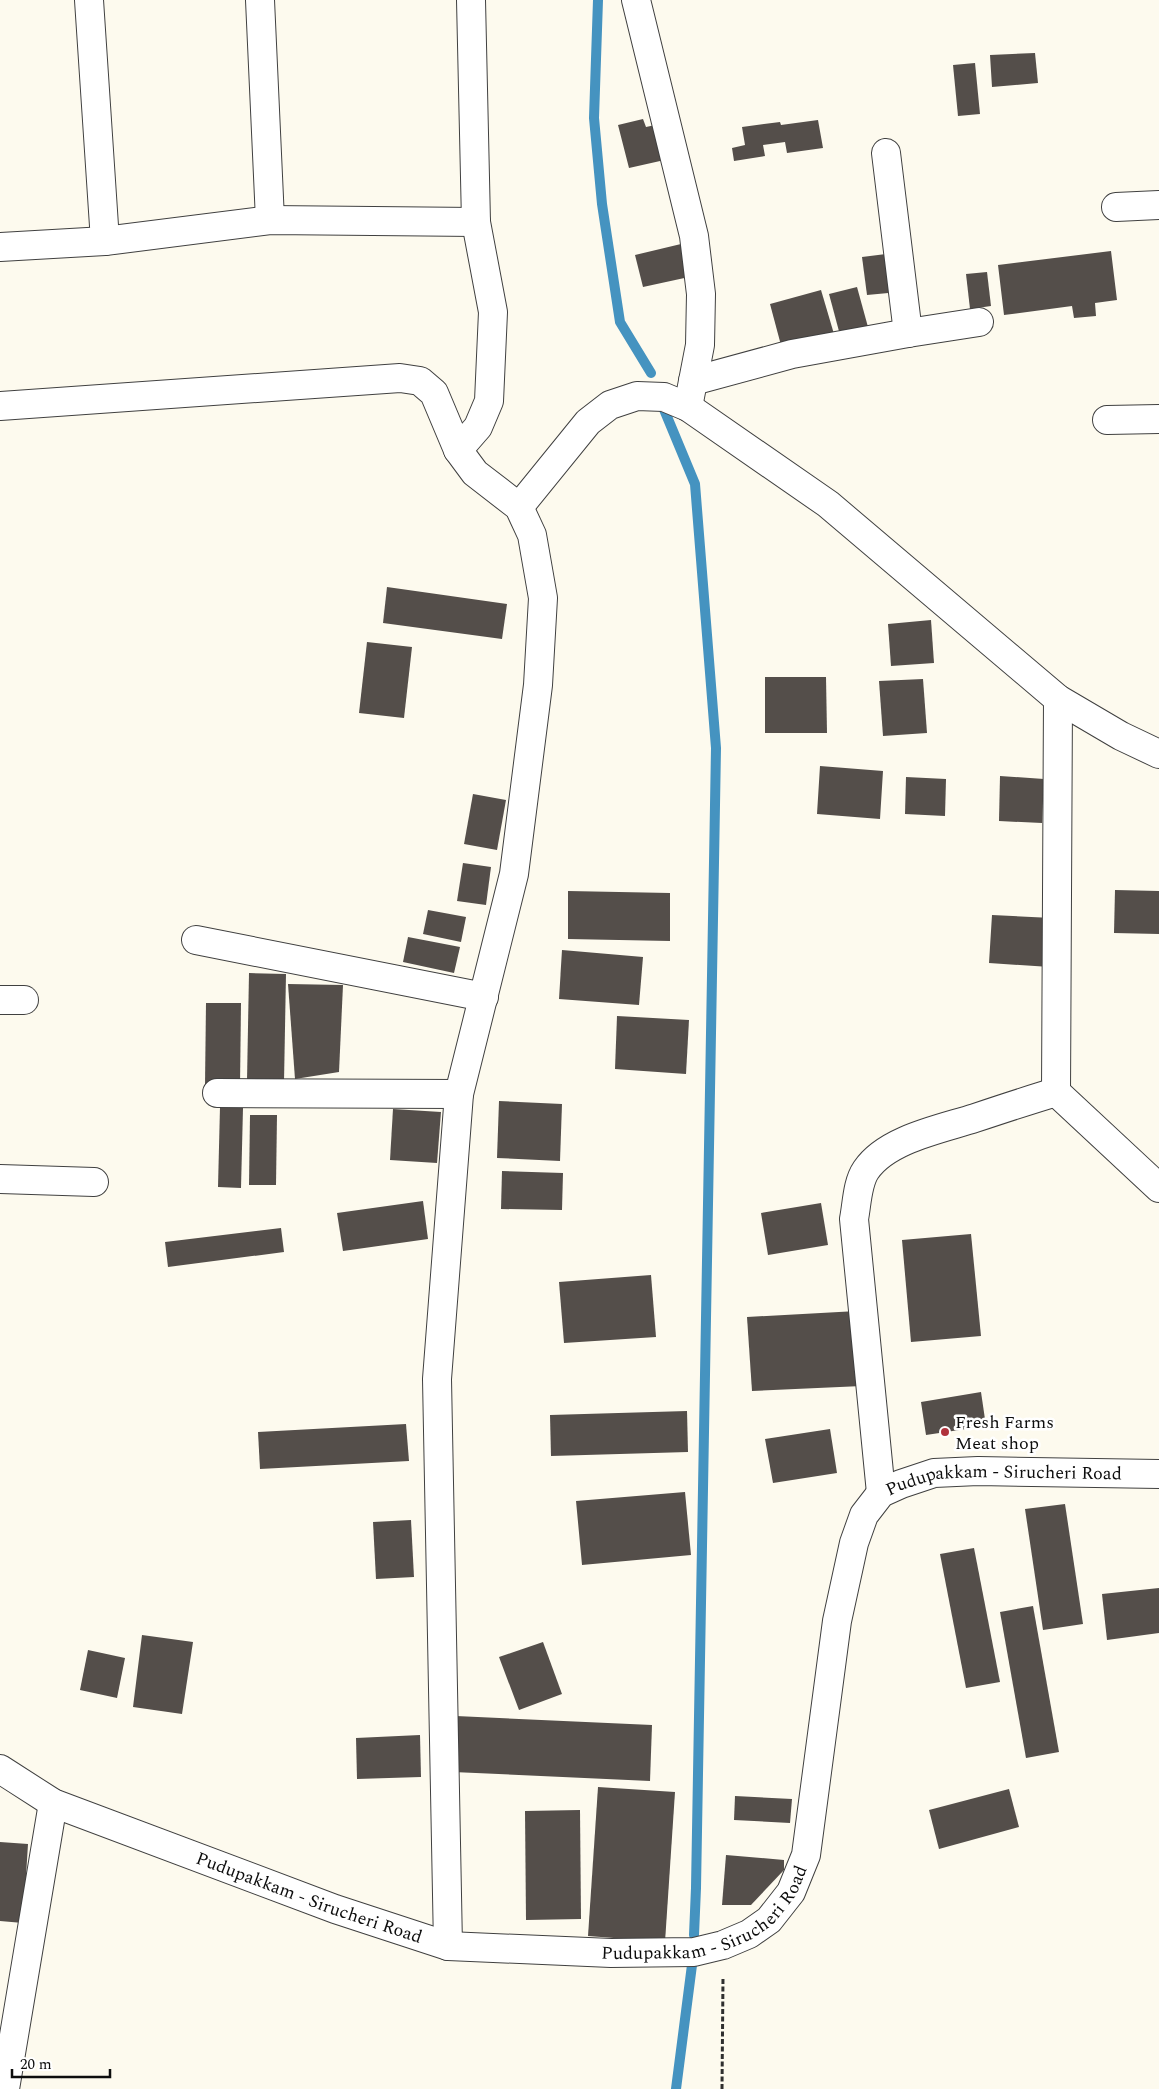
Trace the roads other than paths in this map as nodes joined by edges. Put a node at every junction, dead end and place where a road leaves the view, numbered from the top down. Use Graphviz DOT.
graph roads {
  1 [pos="89,0"];
  2 [pos="260,0"];
  3 [pos="471,0"];
  4 [pos="636,0"];
  5 [pos="886,153"];
  6 [pos="1159,205"];
  7 [pos="1116,207"];
  8 [pos="270,220"];
  9 [pos="476,222"];
  10 [pos="105,241"];
  11 [pos="0,247"];
  12 [pos="979,322"];
  13 [pos="908,333"];
  14 [pos="693,381"];
  15 [pos="0,406"];
  16 [pos="688,407"];
  17 [pos="1159,419"];
  18 [pos="1107,420"];
  19 [pos="458,450"];
  20 [pos="519,508"];
  21 [pos="1058,699"];
  22 [pos="1159,754"];
  23 [pos="196,940"];
  24 [pos="484,997"];
  25 [pos="1056,1092"];
  26 [pos="217,1093"];
  27 [pos="459,1094"];
  28 [pos="0,1179"];
  29 [pos="94,1182"];
  30 [pos="1159,1188"];
  31 [pos="1159,1474"];
  32 [pos="881,1493"];
  33 [pos="0,1769"];
  34 [pos="53,1803"];
  35 [pos="448,1946"];
  36 [pos="5,2089"];
  1 -- 10 [label="street"];
  2 -- 8 [label="street"];
  3 -- 9 [label="street"];
  4 -- 14 [label="street"];
  5 -- 13 [label="street"];
  6 -- 7 [label="street"];
  8 -- 9 [label="street"];
  8 -- 10 [label="street"];
  9 -- 19 [label="street"];
  10 -- 11 [label="street"];
  12 -- 13 [label="street"];
  13 -- 14 [label="street"];
  14 -- 16 [label="street"];
  15 -- 19 [label="street"];
  16 -- 20 [label="street"];
  16 -- 21 [label="street"];
  17 -- 18 [label="street"];
  19 -- 20 [label="street"];
  20 -- 24 [label="street"];
  21 -- 22 [label="street"];
  21 -- 25 [label="street"];
  23 -- 24 [label="street"];
  24 -- 27 [label="street"];
  25 -- 30 [label="street"];
  25 -- 32 [label="street"];
  26 -- 27 [label="street"];
  27 -- 35 [label="street"];
  28 -- 29 [label="street"];
  31 -- 32 [label="street, Pudupakkam - Sirucheri Road"];
  32 -- 35 [label="street, Pudupakkam - Sirucheri Road"];
  33 -- 34 [label="street, Pudupakkam - Sirucheri Road"];
  34 -- 35 [label="street, Pudupakkam - Sirucheri Road"];
  34 -- 36 [label="street"];
}
